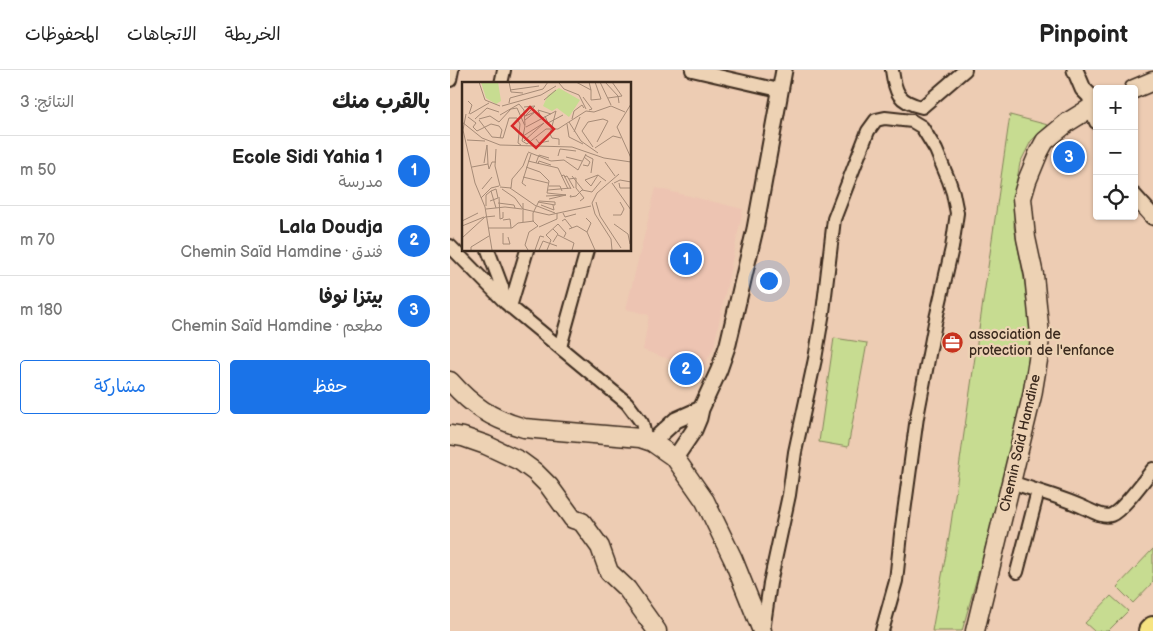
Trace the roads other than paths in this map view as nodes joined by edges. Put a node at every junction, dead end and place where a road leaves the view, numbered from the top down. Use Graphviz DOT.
graph roads {
  1 [pos="452,70"];
  2 [pos="692,70"];
  3 [pos="784,70"];
  4 [pos="892,70"];
  5 [pos="965,70"];
  6 [pos="1075,70"];
  7 [pos="450,80"];
  8 [pos="1153,82"];
  9 [pos="1138,88"];
  10 [pos="779,90"];
  11 [pos="1093,105"];
  12 [pos="1093,112"];
  13 [pos="1138,199"];
  14 [pos="1150,208"];
  15 [pos="450,246"];
  16 [pos="488,251"];
  17 [pos="527,251"];
  18 [pos="587,251"];
  19 [pos="507,303"];
  20 [pos="560,347"];
  21 [pos="450,381"];
  22 [pos="701,408"];
  23 [pos="450,435"];
  24 [pos="649,441"];
  25 [pos="675,458"];
  26 [pos="1153,469"];
  27 [pos="1012,482"];
  28 [pos="1038,491"];
  29 [pos="1017,572"];
  30 [pos="1153,628"];
  31 [pos="657,631"];
  32 [pos="762,631"];
  33 [pos="882,631"];
  34 [pos="975,631"];
  35 [pos="1150,631"];
  1 -- 7 [label="street"];
  2 -- 10 [label="street"];
  3 -- 10 [label="street"];
  4 -- 5 [label="street"];
  6 -- 11 [label="street"];
  8 -- 9 [label="main road"];
  10 -- 22 [label="street"];
  12 -- 27 [label="main road, Chemin Saïd Hamdine"];
  13 -- 14 [label="street"];
  15 -- 19 [label="street"];
  16 -- 19 [label="street"];
  17 -- 19 [label="street"];
  18 -- 20 [label="street"];
  19 -- 20 [label="street"];
  20 -- 24 [label="street"];
  21 -- 24 [label="main road"];
  22 -- 24 [label="street"];
  22 -- 25 [label="street"];
  23 -- 31 [label="main road"];
  24 -- 25 [label="main road"];
  25 -- 32 [label="main road"];
  26 -- 28 [label="street"];
  27 -- 28 [label="street"];
  27 -- 34 [label="main road, Chemin Saïd Hamdine"];
  28 -- 29 [label="street"];
  30 -- 35 [label="highway"];
  32 -- 33 [label="street"];
}
